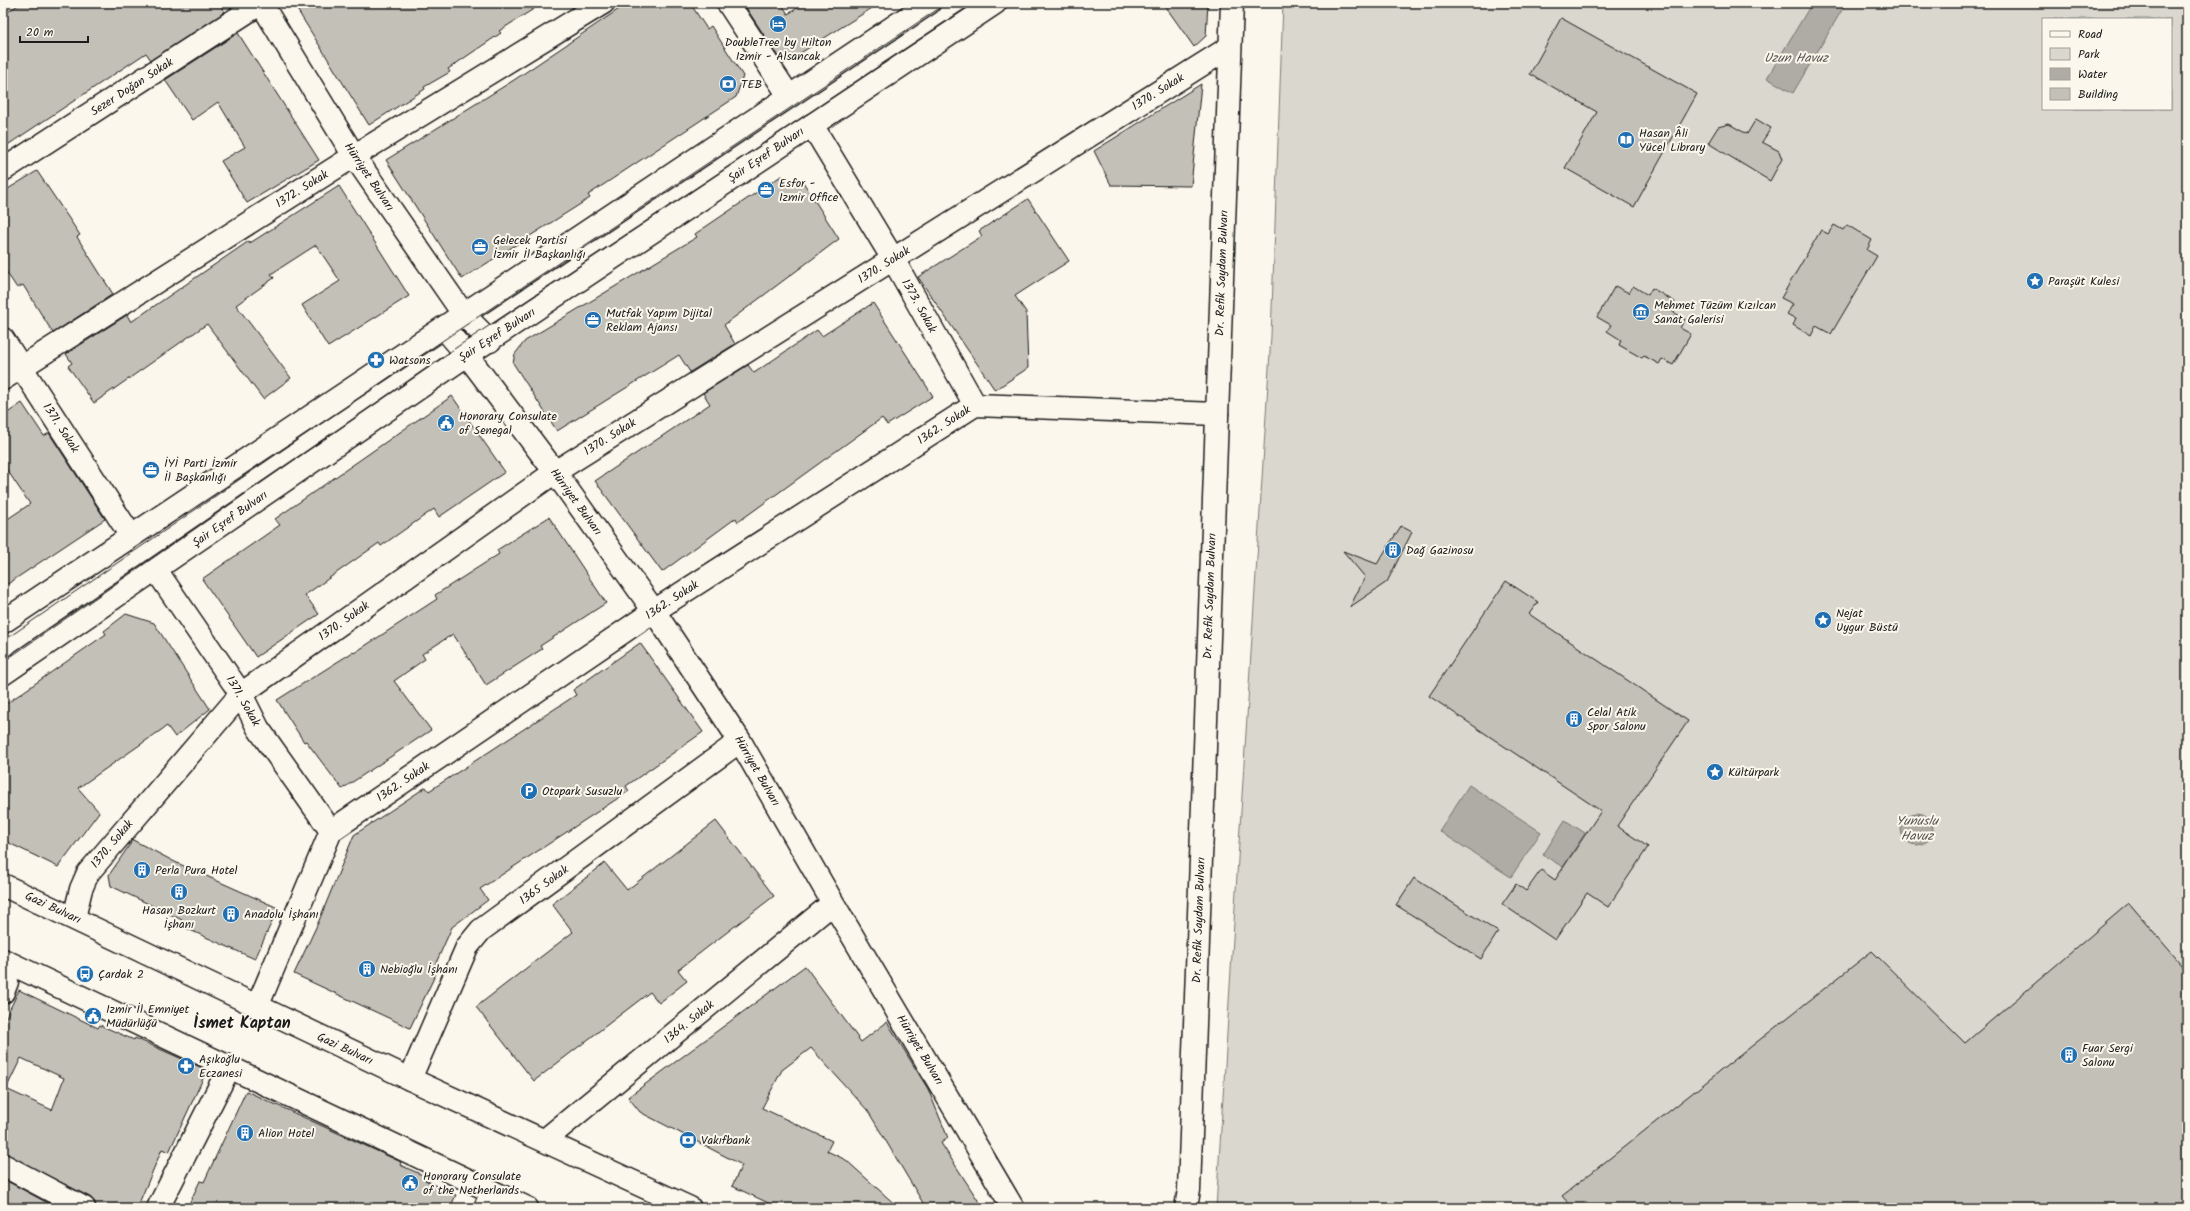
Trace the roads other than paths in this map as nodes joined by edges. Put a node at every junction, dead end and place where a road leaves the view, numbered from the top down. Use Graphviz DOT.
graph roads {
  1 [pos="261,3"];
  2 [pos="603,3"];
  3 [pos="728,3"];
  4 [pos="929,3"];
  5 [pos="996,3"];
  6 [pos="1232,3"];
  7 [pos="1230,47"];
  8 [pos="789,96"];
  9 [pos="812,125"];
  10 [pos="354,156"];
  11 [pos="3,170"];
  12 [pos="893,259"];
  13 [pos="464,315"];
  14 [pos="444,328"];
  15 [pos="3,339"];
  16 [pos="490,341"];
  17 [pos="467,354"];
  18 [pos="21,367"];
  19 [pos="3,379"];
  20 [pos="975,405"];
  21 [pos="1217,414"];
  22 [pos="555,472"];
  23 [pos="131,536"];
  24 [pos="156,570"];
  25 [pos="654,611"];
  26 [pos="3,622"];
  27 [pos="3,674"];
  28 [pos="241,694"];
  29 [pos="740,741"];
  30 [pos="331,831"];
  31 [pos="3,885"];
  32 [pos="833,903"];
  33 [pos="74,918"];
  34 [pos="3,960"];
  35 [pos="257,1007"];
  36 [pos="229,1068"];
  37 [pos="410,1080"];
  38 [pos="545,1140"];
  39 [pos="3,1165"];
  40 [pos="489,1200"];
  41 [pos="1189,1202"];
  42 [pos="84,1208"];
  43 [pos="158,1208"];
  44 [pos="527,1208"];
  45 [pos="690,1208"];
  46 [pos="1013,1208"];
  1 -- 10 [label="street, Hürriyet Bulvarı"];
  1 -- 11 [label="street, Sezer Doğan Sokak"];
  2 -- 10 [label="street, 1372. Sokak"];
  3 -- 8 [label="street"];
  4 -- 8 [label="street"];
  5 -- 9 [label="street, Şair Eşref Bulvarı"];
  6 -- 7 [label="street, Dr. Refik Saydam Bulvarı"];
  7 -- 12 [label="street, 1370. Sokak"];
  7 -- 21 [label="street, Dr. Refik Saydam Bulvarı"];
  8 -- 13 [label="street"];
  9 -- 12 [label="street, 1373. Sokak"];
  9 -- 16 [label="street, Şair Eşref Bulvarı"];
  10 -- 13 [label="street, Hürriyet Bulvarı"];
  10 -- 18 [label="street, 1372. Sokak"];
  12 -- 20 [label="street, 1373. Sokak"];
  12 -- 22 [label="street, 1370. Sokak"];
  13 -- 14 [label="street"];
  13 -- 16 [label="street, Hürriyet Bulvarı"];
  14 -- 17 [label="street, Hürriyet Bulvarı"];
  14 -- 23 [label="street"];
  15 -- 18 [label="street, 1371. Sokak"];
  16 -- 17 [label="street, Şair Eşref Bulvarı"];
  17 -- 22 [label="street, Hürriyet Bulvarı"];
  17 -- 24 [label="street, Şair Eşref Bulvarı"];
  18 -- 19 [label="street, 1372. Sokak"];
  18 -- 23 [label="street, 1371. Sokak"];
  20 -- 21 [label="street, 1362. Sokak"];
  20 -- 25 [label="street, 1362. Sokak"];
  21 -- 41 [label="street, Dr. Refik Saydam Bulvarı"];
  22 -- 25 [label="street, Hürriyet Bulvarı"];
  22 -- 28 [label="street, 1370. Sokak"];
  23 -- 26 [label="street"];
  24 -- 27 [label="street, Şair Eşref Bulvarı"];
  24 -- 28 [label="street, 1371. Sokak"];
  25 -- 29 [label="street, Hürriyet Bulvarı"];
  25 -- 30 [label="street, 1362. Sokak"];
  28 -- 30 [label="street, 1371. Sokak"];
  28 -- 33 [label="street, 1370. Sokak"];
  29 -- 32 [label="street, Hürriyet Bulvarı"];
  29 -- 37 [label="street, 1365 Sokak"];
  30 -- 35 [label="street"];
  31 -- 33 [label="street, Gazi Bulvarı"];
  32 -- 38 [label="street, 1364. Sokak"];
  32 -- 46 [label="street, Hürriyet Bulvarı"];
  33 -- 35 [label="street, Gazi Bulvarı"];
  34 -- 36 [label="street"];
  35 -- 37 [label="street, Gazi Bulvarı"];
  36 -- 40 [label="street"];
  36 -- 43 [label="street"];
  37 -- 38 [label="street, Gazi Bulvarı"];
  38 -- 45 [label="street, Gazi Bulvarı"];
  39 -- 42 [label="street"];
  40 -- 44 [label="street"];
}
